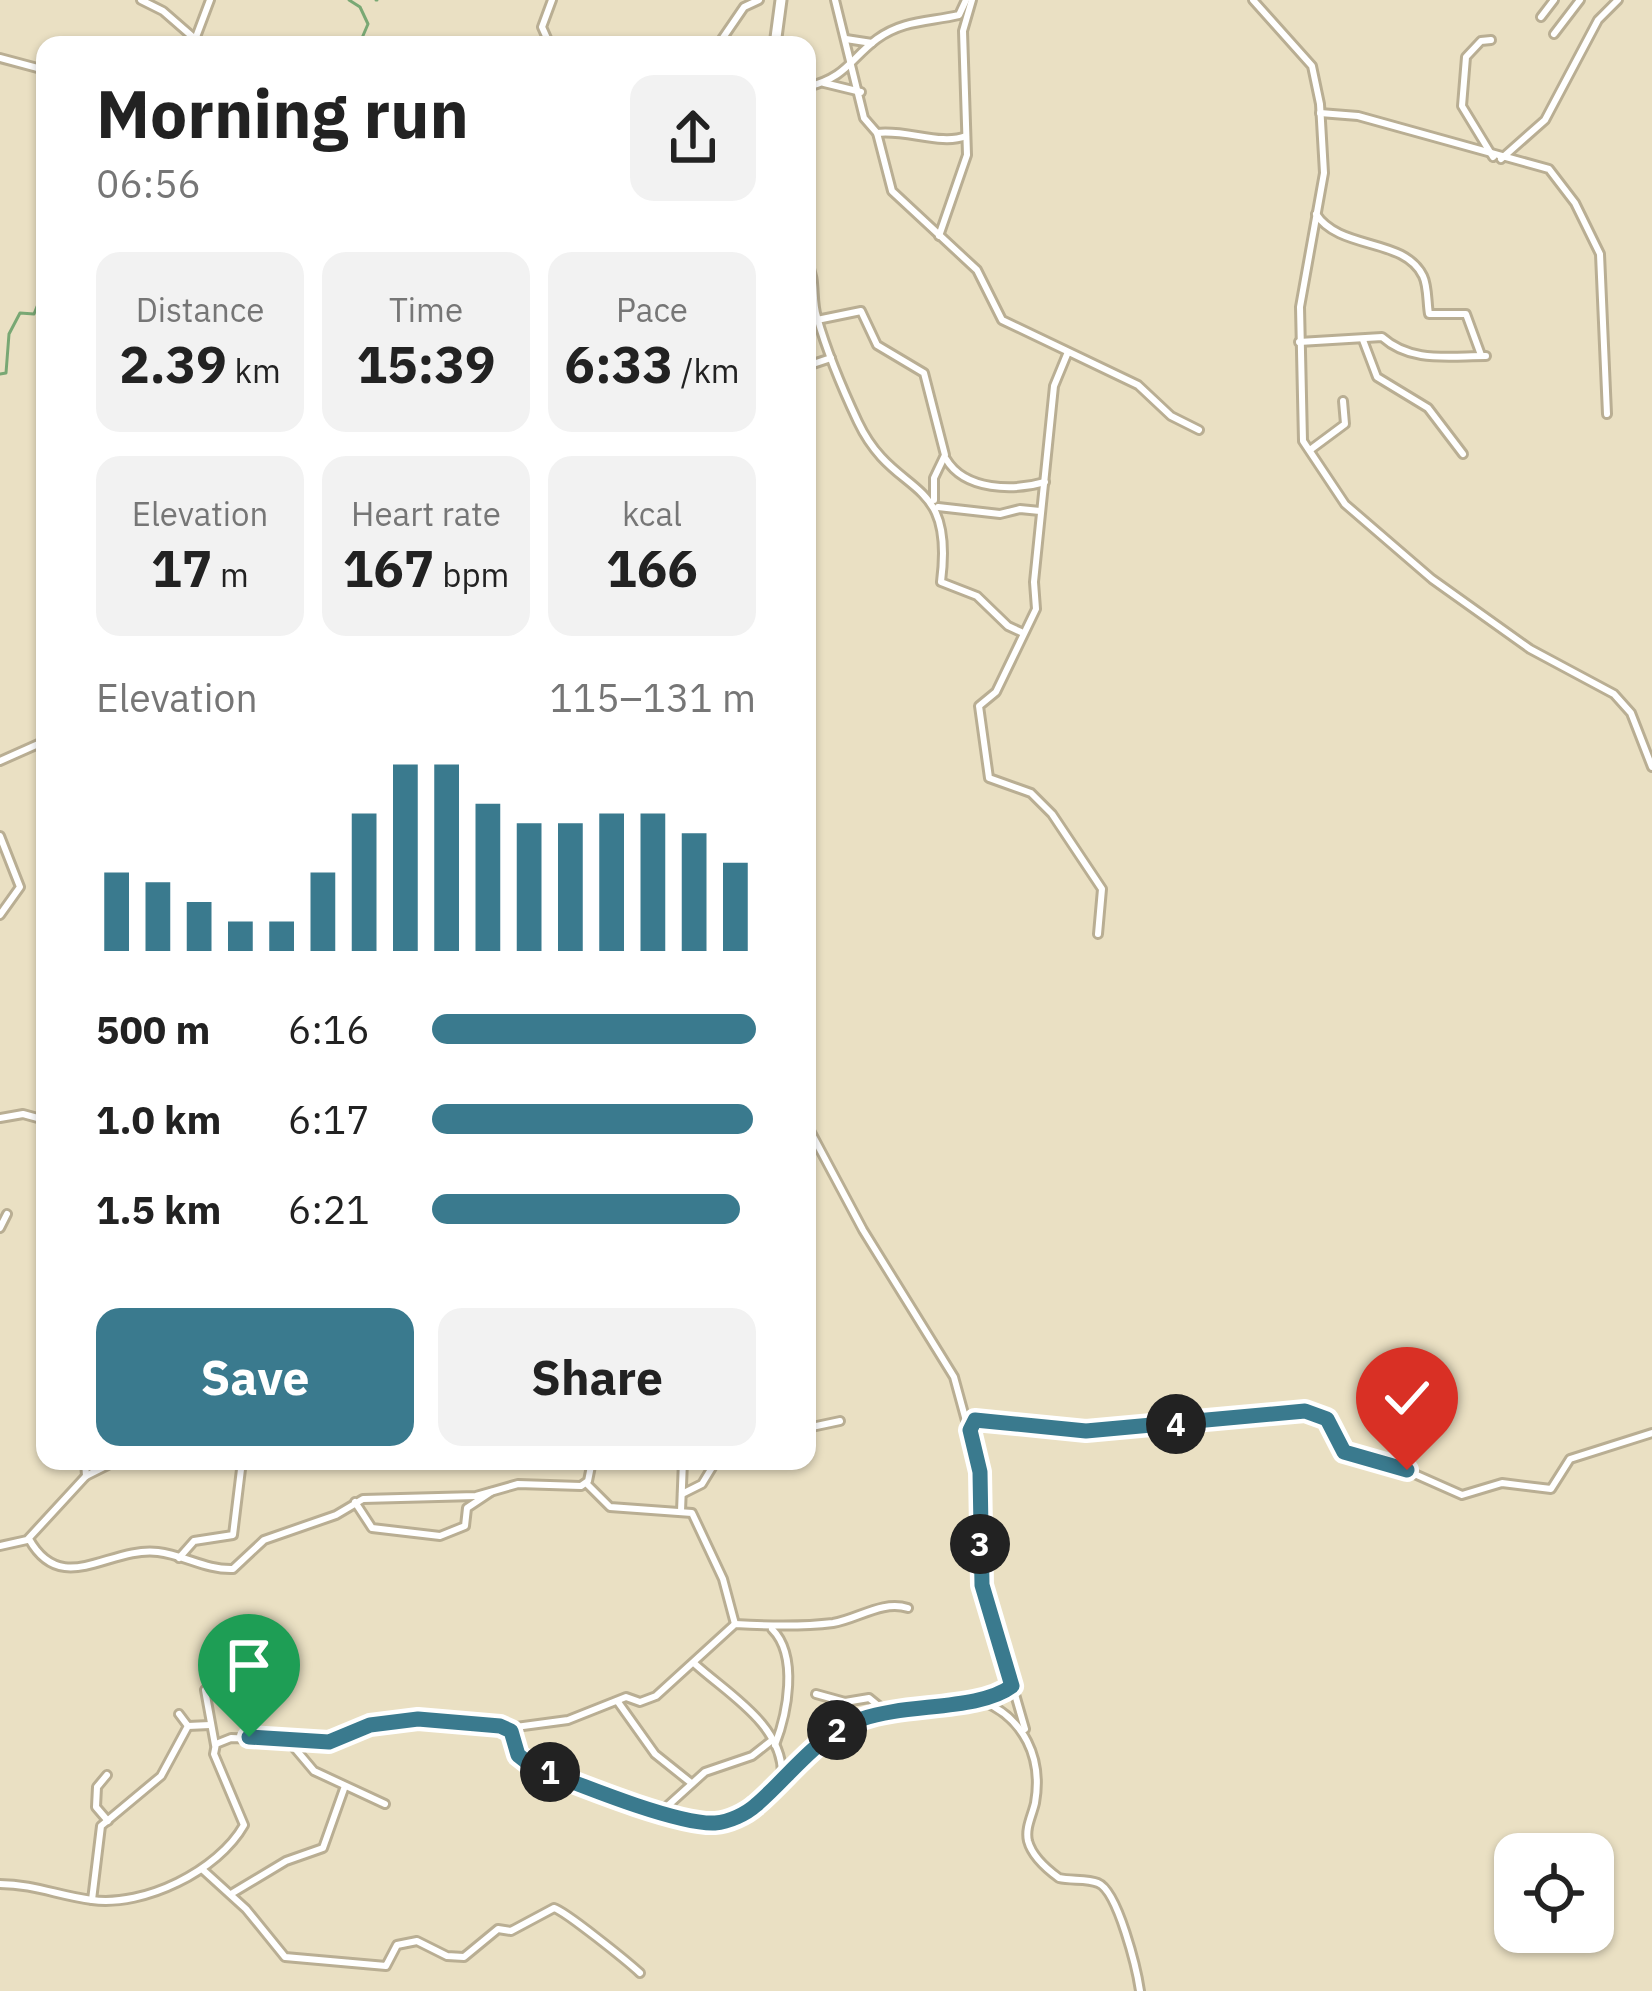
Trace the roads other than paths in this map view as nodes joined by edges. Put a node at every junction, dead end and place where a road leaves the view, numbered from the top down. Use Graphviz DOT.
graph roads {
  1 [pos="141,0"];
  2 [pos="210,0"];
  3 [pos="552,0"];
  4 [pos="759,0"];
  5 [pos="781,0"];
  6 [pos="835,0"];
  7 [pos="969,0"];
  8 [pos="1252,0"];
  9 [pos="1554,0"];
  10 [pos="1580,0"];
  11 [pos="1618,0"];
  12 [pos="1541,17"];
  13 [pos="1555,34"];
  14 [pos="188,36"];
  15 [pos="196,36"];
  16 [pos="546,36"];
  17 [pos="724,36"];
  18 [pos="776,36"];
  19 [pos="846,39"];
  20 [pos="1491,40"];
  21 [pos="872,43"];
  22 [pos="0,58"];
  23 [pos="853,64"];
  24 [pos="36,68"];
  25 [pos="824,83"];
  26 [pos="816,85"];
  27 [pos="861,92"];
  28 [pos="1320,113"];
  29 [pos="877,133"];
  30 [pos="968,133"];
  31 [pos="1497,158"];
  32 [pos="1316,214"];
  33 [pos="938,237"];
  34 [pos="816,316"];
  35 [pos="818,320"];
  36 [pos="1363,340"];
  37 [pos="1299,342"];
  38 [pos="1068,352"];
  39 [pos="831,358"];
  40 [pos="816,363"];
  41 [pos="1343,401"];
  42 [pos="1606,414"];
  43 [pos="1199,430"];
  44 [pos="1310,450"];
  45 [pos="1463,454"];
  46 [pos="945,455"];
  47 [pos="1045,482"];
  48 [pos="934,504"];
  49 [pos="1041,511"];
  50 [pos="1022,632"];
  51 [pos="36,745"];
  52 [pos="0,760"];
  53 [pos="1652,767"];
  54 [pos="0,836"];
  55 [pos="0,915"];
  56 [pos="1098,934"];
  57 [pos="0,1118"];
  58 [pos="36,1118"];
  59 [pos="816,1142"];
  60 [pos="8,1214"];
  61 [pos="0,1228"];
  62 [pos="840,1421"];
  63 [pos="816,1427"];
  64 [pos="970,1430"];
  65 [pos="1652,1433"];
  66 [pos="86,1470"];
  67 [pos="98,1470"];
  68 [pos="241,1470"];
  69 [pos="590,1470"];
  70 [pos="683,1470"];
  71 [pos="711,1470"];
  72 [pos="86,1476"];
  73 [pos="586,1483"];
  74 [pos="493,1490"];
  75 [pos="682,1494"];
  76 [pos="355,1502"];
  77 [pos="681,1511"];
  78 [pos="29,1539"];
  79 [pos="0,1546"];
  80 [pos="179,1558"];
  81 [pos="908,1608"];
  82 [pos="735,1624"];
  83 [pos="770,1626"];
  84 [pos="695,1664"];
  85 [pos="1012,1684"];
  86 [pos="205,1690"];
  87 [pos="816,1694"];
  88 [pos="982,1701"];
  89 [pos="617,1702"];
  90 [pos="886,1712"];
  91 [pos="179,1714"];
  92 [pos="781,1718"];
  93 [pos="211,1724"];
  94 [pos="761,1724"];
  95 [pos="188,1726"];
  96 [pos="508,1728"];
  97 [pos="1025,1732"];
  98 [pos="287,1739"];
  99 [pos="773,1743"];
  100 [pos="215,1745"];
  101 [pos="107,1775"];
  102 [pos="782,1779"];
  103 [pos="690,1783"];
  104 [pos="345,1786"];
  105 [pos="386,1804"];
  106 [pos="663,1810"];
  107 [pos="108,1821"];
  108 [pos="202,1869"];
  109 [pos="0,1884"];
  110 [pos="231,1894"];
  111 [pos="92,1900"];
  112 [pos="640,1973"];
  113 [pos="1140,1991"];
  1 -- 14 [label="street"];
  2 -- 15 [label="street"];
  3 -- 16 [label="street"];
  4 -- 17 [label="street"];
  5 -- 18 [label="street"];
  6 -- 19 [label="street"];
  7 -- 21 [label="street"];
  7 -- 30 [label="street"];
  8 -- 28 [label="street"];
  9 -- 12 [label="street"];
  10 -- 13 [label="street"];
  11 -- 31 [label="street"];
  19 -- 21 [label="street"];
  19 -- 23 [label="street"];
  20 -- 31 [label="street"];
  21 -- 23 [label="street"];
  22 -- 24 [label="street"];
  23 -- 25 [label="street"];
  23 -- 27 [label="street"];
  25 -- 26 [label="street"];
  25 -- 27 [label="street"];
  27 -- 29 [label="street"];
  28 -- 31 [label="street"];
  28 -- 32 [label="street"];
  29 -- 30 [label="street"];
  29 -- 33 [label="street"];
  30 -- 33 [label="street"];
  31 -- 42 [label="street"];
  32 -- 36 [label="street"];
  32 -- 37 [label="street"];
  33 -- 38 [label="street"];
  34 -- 35 [label="street"];
  35 -- 39 [label="street"];
  35 -- 46 [label="street"];
  36 -- 37 [label="street"];
  36 -- 45 [label="street"];
  37 -- 44 [label="street"];
  38 -- 43 [label="street"];
  38 -- 47 [label="street"];
  39 -- 40 [label="street"];
  39 -- 48 [label="street"];
  41 -- 44 [label="street"];
  44 -- 53 [label="street"];
  46 -- 47 [label="street"];
  46 -- 48 [label="street"];
  47 -- 49 [label="street"];
  48 -- 49 [label="street"];
  48 -- 50 [label="street"];
  49 -- 50 [label="street"];
  50 -- 56 [label="street"];
  51 -- 52 [label="street"];
  54 -- 55 [label="street"];
  57 -- 58 [label="street"];
  59 -- 64 [label="street"];
  60 -- 61 [label="street"];
  62 -- 63 [label="street"];
  64 -- 65 [label="street"];
  64 -- 85 [label="street"];
  66 -- 72 [label="street"];
  67 -- 72 [label="street"];
  68 -- 80 [label="street"];
  69 -- 73 [label="street"];
  70 -- 75 [label="street"];
  71 -- 75 [label="street"];
  72 -- 78 [label="street"];
  73 -- 74 [label="street"];
  73 -- 77 [label="street"];
  74 -- 76 [label="street"];
  74 -- 76 [label="street"];
  75 -- 77 [label="street"];
  76 -- 80 [label="street"];
  77 -- 82 [label="street"];
  78 -- 79 [label="street"];
  78 -- 80 [label="street"];
  81 -- 83 [label="street"];
  82 -- 83 [label="street"];
  82 -- 84 [label="street"];
  83 -- 92 [label="street"];
  84 -- 89 [label="street"];
  84 -- 94 [label="street"];
  85 -- 88 [label="street"];
  85 -- 97 [label="street"];
  86 -- 93 [label="street"];
  87 -- 90 [label="street"];
  88 -- 90 [label="street"];
  88 -- 97 [label="street"];
  89 -- 96 [label="street"];
  89 -- 103 [label="street"];
  90 -- 102 [label="street"];
  91 -- 95 [label="street"];
  92 -- 94 [label="street"];
  92 -- 99 [label="street"];
  93 -- 95 [label="street"];
  93 -- 100 [label="street"];
  94 -- 99 [label="street"];
  95 -- 107 [label="street"];
  96 -- 98 [label="street"];
  96 -- 106 [label="street"];
  97 -- 113 [label="street"];
  98 -- 100 [label="street"];
  98 -- 104 [label="street"];
  99 -- 102 [label="street"];
  99 -- 103 [label="street"];
  100 -- 108 [label="street"];
  101 -- 107 [label="street"];
  102 -- 106 [label="street"];
  103 -- 106 [label="street"];
  104 -- 105 [label="street"];
  104 -- 110 [label="street"];
  107 -- 111 [label="street"];
  108 -- 110 [label="street"];
  108 -- 111 [label="street"];
  109 -- 111 [label="street"];
  110 -- 112 [label="street"];
}
